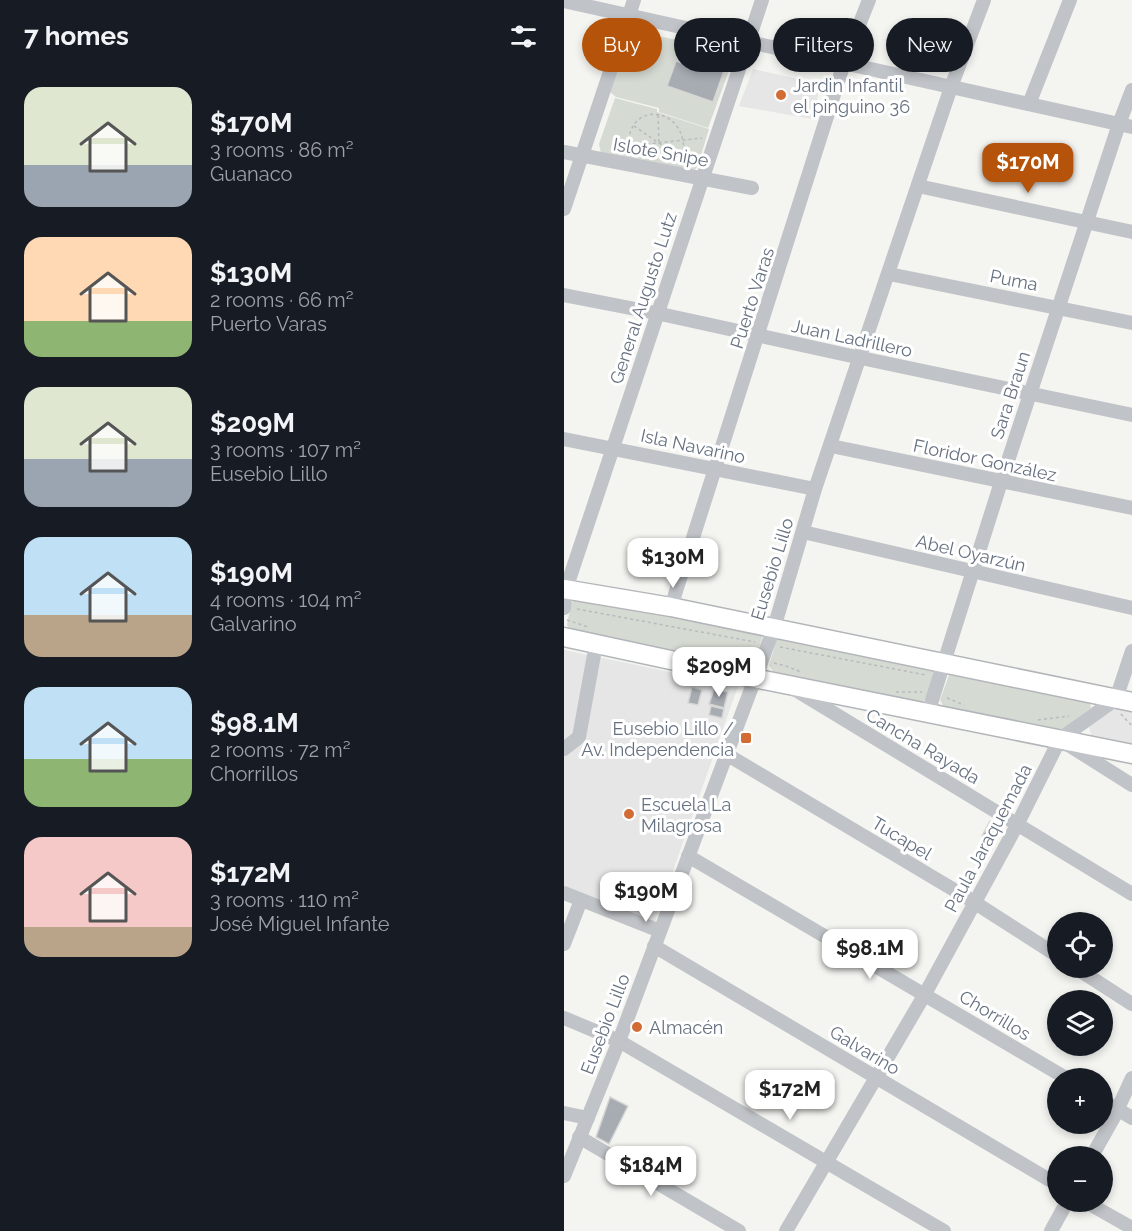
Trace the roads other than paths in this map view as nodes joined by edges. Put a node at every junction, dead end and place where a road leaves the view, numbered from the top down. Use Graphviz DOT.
graph roads {
  1 [pos="634,0"];
  2 [pos="762,0"];
  3 [pos="868,0"];
  4 [pos="984,0"];
  5 [pos="1070,0"];
  6 [pos="564,1"];
  7 [pos="628,15"];
  8 [pos="755,18"];
  9 [pos="861,18"];
  10 [pos="674,25"];
  11 [pos="874,70"];
  12 [pos="737,72"];
  13 [pos="841,72"];
  14 [pos="951,87"];
  15 [pos="1132,90"];
  16 [pos="1029,104"];
  17 [pos="1125,125"];
  18 [pos="564,152"];
  19 [pos="582,156"];
  20 [pos="702,178"];
  21 [pos="918,186"];
  22 [pos="752,188"];
  23 [pos="564,209"];
  24 [pos="1086,223"];
  25 [pos="1132,232"];
  26 [pos="889,274"];
  27 [pos="564,295"];
  28 [pos="1059,308"];
  29 [pos="656,313"];
  30 [pos="1132,323"];
  31 [pos="759,336"];
  32 [pos="861,358"];
  33 [pos="1029,394"];
  34 [pos="1132,415"];
  35 [pos="564,439"];
  36 [pos="831,446"];
  37 [pos="612,448"];
  38 [pos="715,469"];
  39 [pos="1000,482"];
  40 [pos="815,489"];
  41 [pos="1132,507"];
  42 [pos="802,532"];
  43 [pos="972,571"];
  44 [pos="565,598"];
  45 [pos="671,607"];
  46 [pos="1132,608"];
  47 [pos="770,636"];
  48 [pos="564,637"];
  49 [pos="596,644"];
  50 [pos="1132,651"];
  51 [pos="942,670"];
  52 [pos="754,678"];
  53 [pos="787,685"];
  54 [pos="1117,703"];
  55 [pos="928,713"];
  56 [pos="1060,739"];
  57 [pos="564,749"];
  58 [pos="726,754"];
  59 [pos="1132,754"];
  60 [pos="1132,785"];
  61 [pos="1017,825"];
  62 [pos="688,856"];
  63 [pos="564,893"];
  64 [pos="1132,894"];
  65 [pos="581,900"];
  66 [pos="974,903"];
  67 [pos="660,931"];
  68 [pos="564,944"];
  69 [pos="654,946"];
  70 [pos="1047,949"];
  71 [pos="1092,978"];
  72 [pos="925,994"];
  73 [pos="1132,1004"];
  74 [pos="564,1018"];
  75 [pos="619,1041"];
  76 [pos="1049,1068"];
  77 [pos="876,1077"];
  78 [pos="1132,1078"];
  79 [pos="1113,1106"];
  80 [pos="1118,1109"];
  81 [pos="564,1113"];
  82 [pos="588,1118"];
  83 [pos="1132,1118"];
  84 [pos="579,1137"];
  85 [pos="1098,1146"];
  86 [pos="828,1161"];
  87 [pos="564,1176"];
  88 [pos="1047,1178"];
  89 [pos="1061,1212"];
  90 [pos="1104,1212"];
  91 [pos="1132,1228"];
  92 [pos="739,1231"];
  93 [pos="786,1231"];
  94 [pos="944,1231"];
  95 [pos="1051,1231"];
  1 -- 7 [label="street"];
  2 -- 8 [label="street, General Augusto Lutz"];
  3 -- 9 [label="street, Puerto Varas"];
  4 -- 14 [label="street, Eusebio Lillo"];
  5 -- 16 [label="street"];
  6 -- 7 [label="street"];
  7 -- 10 [label="street"];
  7 -- 19 [label="street"];
  11 -- 14 [label="street"];
  12 -- 20 [label="street, General Augusto Lutz"];
  13 -- 31 [label="street, Puerto Varas"];
  14 -- 16 [label="street"];
  14 -- 21 [label="street, Eusebio Lillo"];
  15 -- 17 [label="street, Sara Braun"];
  16 -- 17 [label="street"];
  17 -- 24 [label="street, Sara Braun"];
  18 -- 19 [label="street, Islote Snipe"];
  19 -- 20 [label="street, Islote Snipe"];
  19 -- 23 [label="street"];
  20 -- 22 [label="street, Islote Snipe"];
  20 -- 29 [label="street, General Augusto Lutz"];
  21 -- 24 [label="street"];
  21 -- 26 [label="street, Eusebio Lillo"];
  24 -- 25 [label="street"];
  24 -- 28 [label="street, Sara Braun"];
  26 -- 28 [label="street, Puma"];
  26 -- 32 [label="street, Eusebio Lillo"];
  27 -- 29 [label="street, Juan Ladrillero"];
  28 -- 30 [label="street, Puma"];
  28 -- 33 [label="street, Sara Braun"];
  29 -- 31 [label="street, Juan Ladrillero"];
  29 -- 37 [label="street, General Augusto Lutz"];
  31 -- 32 [label="street, Juan Ladrillero"];
  31 -- 38 [label="street, Puerto Varas"];
  32 -- 33 [label="street, Juan Ladrillero"];
  32 -- 36 [label="street, Eusebio Lillo"];
  33 -- 34 [label="street, Juan Ladrillero"];
  33 -- 39 [label="street, Sara Braun"];
  35 -- 37 [label="street, Isla Navarino"];
  36 -- 39 [label="street, Floridor González"];
  36 -- 40 [label="street, Eusebio Lillo"];
  37 -- 38 [label="street, Isla Navarino"];
  37 -- 44 [label="street, General Augusto Lutz"];
  38 -- 40 [label="street, Isla Navarino"];
  38 -- 45 [label="street, Puerto Varas"];
  39 -- 41 [label="street, Floridor González"];
  39 -- 43 [label="street, Sara Braun"];
  40 -- 42 [label="street, Eusebio Lillo"];
  42 -- 43 [label="street, Abel Oyarzún"];
  42 -- 47 [label="street, Eusebio Lillo"];
  43 -- 46 [label="street, Abel Oyarzún"];
  43 -- 51 [label="street, Sara Braun"];
  44 -- 45 [label="main road"];
  45 -- 47 [label="main road"];
  47 -- 51 [label="main road"];
  47 -- 52 [label="street, Eusebio Lillo"];
  48 -- 49 [label="main road"];
  49 -- 52 [label="main road"];
  49 -- 57 [label="street"];
  50 -- 54 [label="street"];
  51 -- 54 [label="main road"];
  51 -- 55 [label="street, Sara Braun"];
  52 -- 53 [label="main road"];
  52 -- 58 [label="street, Eusebio Lillo"];
  53 -- 55 [label="main road"];
  53 -- 61 [label="street, Cancha Rayada"];
  54 -- 56 [label="street, Paula Jaraquemada"];
  55 -- 56 [label="main road"];
  56 -- 59 [label="main road"];
  56 -- 60 [label="street"];
  56 -- 61 [label="street, Paula Jaraquemada"];
  58 -- 62 [label="street, Eusebio Lillo"];
  58 -- 66 [label="street, Tucapel"];
  61 -- 64 [label="street, Cancha Rayada"];
  61 -- 66 [label="street, Paula Jaraquemada"];
  62 -- 67 [label="street, Eusebio Lillo"];
  62 -- 72 [label="street, Chorrillos"];
  63 -- 65 [label="street"];
  65 -- 67 [label="street"];
  65 -- 68 [label="street"];
  66 -- 70 [label="street, Tucapel"];
  66 -- 72 [label="street, Paula Jaraquemada"];
  67 -- 69 [label="street, Eusebio Lillo"];
  69 -- 75 [label="street, Eusebio Lillo"];
  69 -- 77 [label="street, Galvarino"];
  71 -- 73 [label="street"];
  72 -- 76 [label="street, Chorrillos"];
  72 -- 77 [label="street, Paula Jaraquemada"];
  74 -- 75 [label="street"];
  75 -- 82 [label="street, Eusebio Lillo"];
  75 -- 86 [label="street"];
  77 -- 86 [label="street, Paula Jaraquemada"];
  77 -- 88 [label="street, Galvarino"];
  78 -- 80 [label="street"];
  79 -- 80 [label="street"];
  80 -- 83 [label="street"];
  80 -- 85 [label="street"];
  81 -- 82 [label="street"];
  82 -- 84 [label="street, Eusebio Lillo"];
  84 -- 87 [label="street, Eusebio Lillo"];
  84 -- 92 [label="street"];
  86 -- 93 [label="street, Paula Jaraquemada"];
  86 -- 94 [label="street"];
  89 -- 95 [label="street"];
  90 -- 91 [label="street"];
}
